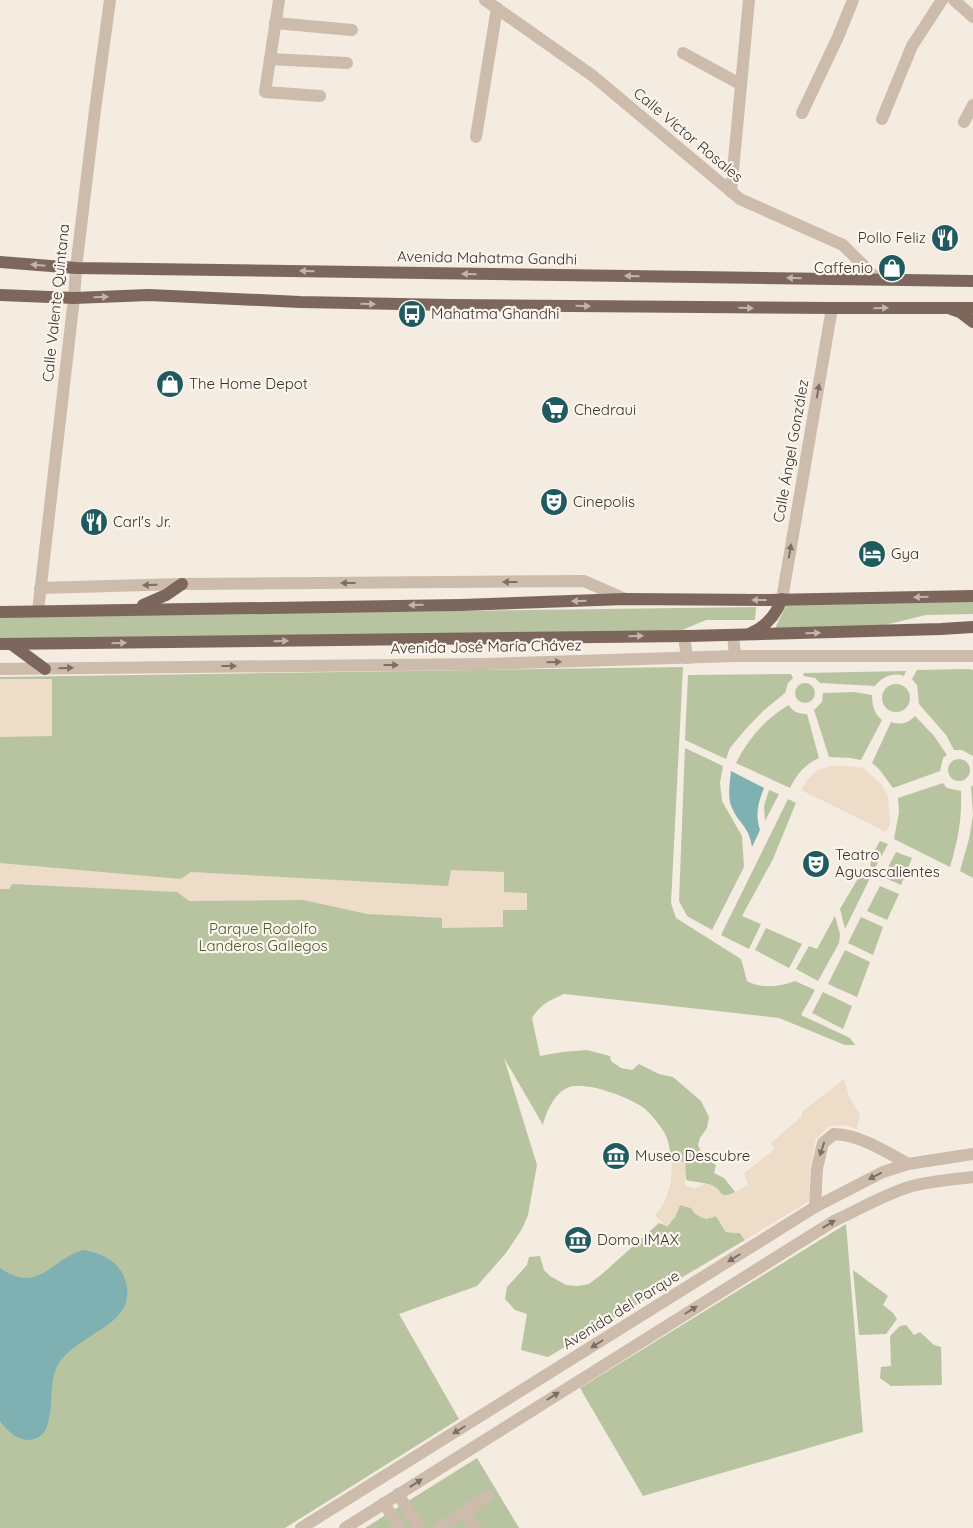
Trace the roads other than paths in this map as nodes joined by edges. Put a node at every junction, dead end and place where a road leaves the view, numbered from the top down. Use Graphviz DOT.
graph roads {
  1 [pos="110,0"];
  2 [pos="279,0"];
  3 [pos="749,0"];
  4 [pos="853,0"];
  5 [pos="942,0"];
  6 [pos="954,0"];
  7 [pos="493,3"];
  8 [pos="973,17"];
  9 [pos="276,23"];
  10 [pos="352,30"];
  11 [pos="683,53"];
  12 [pos="270,59"];
  13 [pos="347,64"];
  14 [pos="740,84"];
  15 [pos="320,96"];
  16 [pos="973,105"];
  17 [pos="802,113"];
  18 [pos="882,119"];
  19 [pos="964,122"];
  20 [pos="476,138"];
  21 [pos="731,192"];
  22 [pos="0,262"];
  23 [pos="76,268"];
  24 [pos="877,279"];
  25 [pos="971,280"];
  26 [pos="0,295"];
  27 [pos="74,298"];
  28 [pos="943,307"];
  29 [pos="832,308"];
  30 [pos="973,308"];
  31 [pos="973,322"];
  32 [pos="182,584"];
  33 [pos="973,587"];
  34 [pos="40,588"];
  35 [pos="973,596"];
  36 [pos="950,597"];
  37 [pos="625,599"];
  38 [pos="782,600"];
  39 [pos="127,609"];
  40 [pos="38,611"];
  41 [pos="0,612"];
  42 [pos="973,627"];
  43 [pos="942,630"];
  44 [pos="747,634"];
  45 [pos="733,635"];
  46 [pos="684,636"];
  47 [pos="973,637"];
  48 [pos="5,644"];
  49 [pos="735,656"];
  50 [pos="973,656"];
  51 [pos="687,658"];
  52 [pos="0,669"];
  53 [pos="45,669"];
  54 [pos="973,1154"];
  55 [pos="908,1164"];
  56 [pos="973,1177"];
  57 [pos="815,1207"];
  58 [pos="520,1392"];
  59 [pos="529,1411"];
  60 [pos="398,1494"];
  61 [pos="488,1496"];
  62 [pos="384,1503"];
  63 [pos="464,1512"];
  64 [pos="301,1528"];
  65 [pos="345,1528"];
  66 [pos="399,1528"];
  67 [pos="419,1528"];
  68 [pos="438,1528"];
  69 [pos="475,1528"];
  1 -- 23 [label="street, Calle Valente Quintana"];
  2 -- 9 [label="street"];
  3 -- 14 [label="street"];
  4 -- 17 [label="street"];
  5 -- 18 [label="street"];
  6 -- 8 [label="street"];
  7 -- 20 [label="street"];
  7 -- 21 [label="street, Calle Víctor Rosales"];
  9 -- 10 [label="street"];
  9 -- 12 [label="street"];
  11 -- 14 [label="street"];
  12 -- 13 [label="street"];
  12 -- 15 [label="street"];
  14 -- 21 [label="street"];
  16 -- 19 [label="street"];
  21 -- 24 [label="street, Calle Víctor Rosales"];
  23 -- 22 [label="main road, Avenida Mahatma Gandhi, one-way"];
  24 -- 23 [label="main road, Avenida Mahatma Gandhi, one-way"];
  23 -- 27 [label="street, Calle Valente Quintana"];
  24 -- 25 [label="main road, Avenida Mahatma Gandhi"];
  26 -- 27 [label="main road"];
  27 -- 29 [label="main road, one-way"];
  27 -- 34 [label="street, Calle Valente Quintana"];
  29 -- 28 [label="main road, one-way"];
  28 -- 30 [label="main road"];
  28 -- 31 [label="main road"];
  38 -- 29 [label="street, Calle Ángel González, one-way"];
  32 -- 34 [label="street, one-way"];
  37 -- 32 [label="street, one-way"];
  32 -- 39 [label="main road"];
  33 -- 36 [label="main road"];
  34 -- 40 [label="street, Calle Valente Quintana"];
  35 -- 36 [label="main road"];
  36 -- 38 [label="main road, one-way"];
  38 -- 37 [label="main road, one-way"];
  37 -- 39 [label="main road, one-way"];
  38 -- 44 [label="main road"];
  39 -- 40 [label="main road"];
  40 -- 41 [label="main road"];
  42 -- 43 [label="main road, Avenida José María Chávez"];
  44 -- 43 [label="main road, Avenida José María Chávez, one-way"];
  43 -- 47 [label="main road"];
  44 -- 45 [label="main road, Avenida José María Chávez"];
  45 -- 46 [label="main road, Avenida José María Chávez"];
  45 -- 49 [label="street"];
  48 -- 46 [label="main road, Avenida José María Chávez, one-way"];
  46 -- 51 [label="street"];
  48 -- 53 [label="main road"];
  49 -- 50 [label="street, Avenida José María Chávez"];
  49 -- 51 [label="street, Avenida José María Chávez"];
  53 -- 51 [label="street, Avenida José María Chávez, one-way"];
  52 -- 53 [label="street, Avenida José María Chávez"];
  54 -- 55 [label="street, Avenida del Parque"];
  55 -- 57 [label="street, Avenida del Parque, one-way"];
  55 -- 57 [label="street, one-way"];
  59 -- 56 [label="street, one-way"];
  57 -- 58 [label="street, Avenida del Parque, one-way"];
  58 -- 59 [label="street"];
  58 -- 64 [label="street, Avenida del Parque, one-way"];
  60 -- 59 [label="street, one-way"];
  60 -- 62 [label="street"];
  60 -- 67 [label="street"];
  61 -- 63 [label="street"];
  62 -- 65 [label="street"];
  62 -- 66 [label="street"];
  63 -- 68 [label="street"];
  63 -- 69 [label="street"];
}
